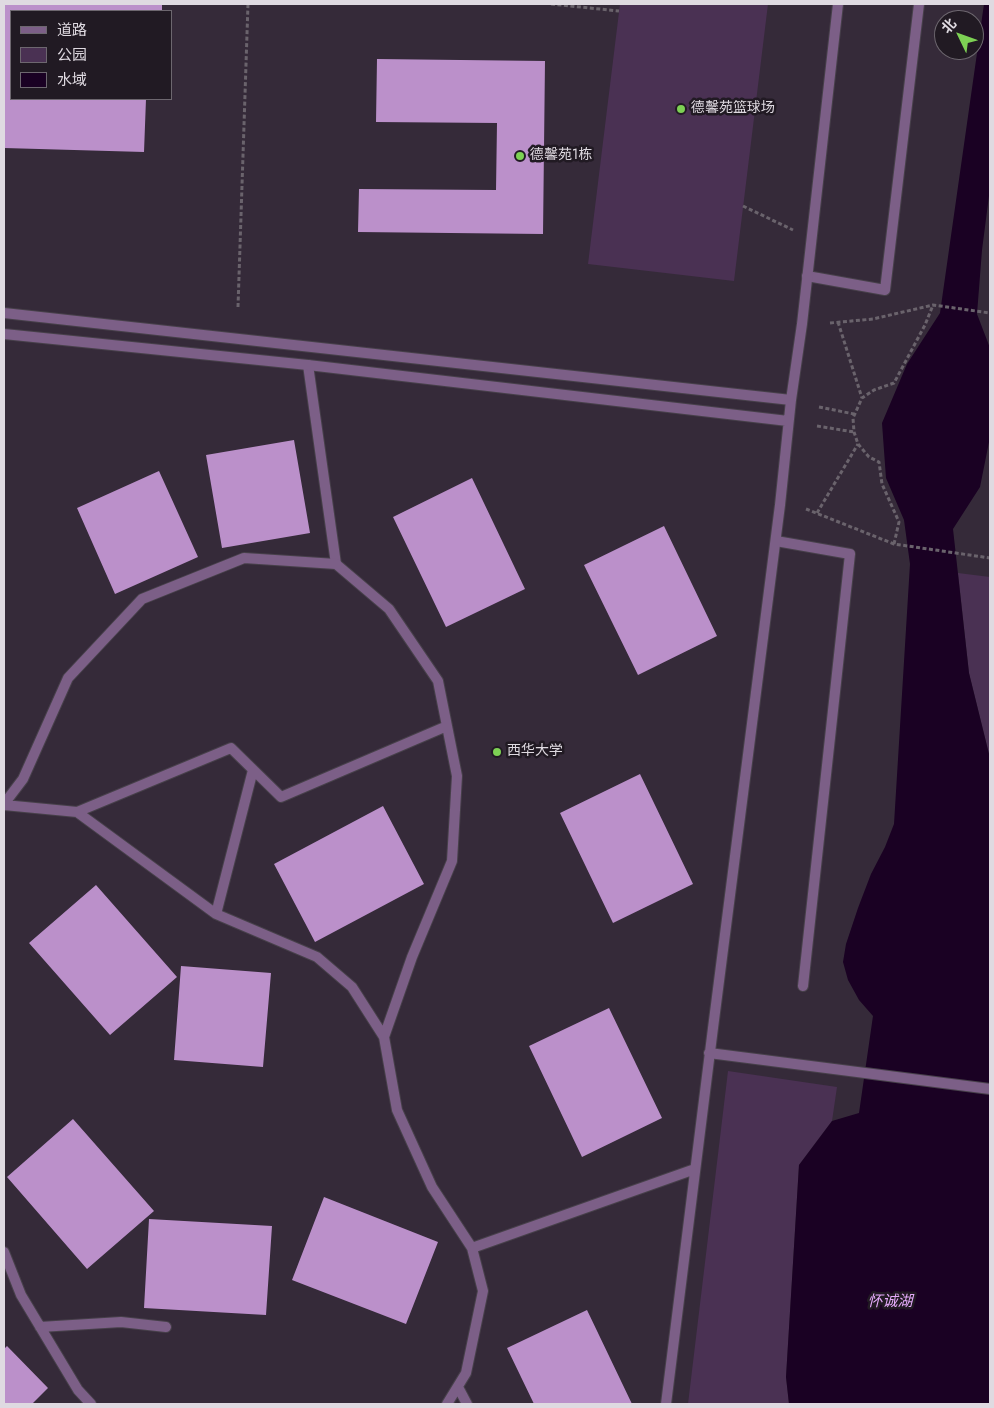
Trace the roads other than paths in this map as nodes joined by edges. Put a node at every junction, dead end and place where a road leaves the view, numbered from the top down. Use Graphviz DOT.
graph roads {
  1 [pos="838,4"];
  2 [pos="918,4"];
  3 [pos="807,276"];
  4 [pos="4,313"];
  5 [pos="4,334"];
  6 [pos="308,365"];
  7 [pos="791,400"];
  8 [pos="788,421"];
  9 [pos="776,541"];
  10 [pos="336,564"];
  11 [pos="447,726"];
  12 [pos="253,770"];
  13 [pos="4,805"];
  14 [pos="77,812"];
  15 [pos="216,914"];
  16 [pos="804,986"];
  17 [pos="384,1037"];
  18 [pos="709,1053"];
  19 [pos="990,1089"];
  20 [pos="695,1169"];
  21 [pos="472,1248"];
  22 [pos="4,1252"];
  23 [pos="40,1327"];
  24 [pos="166,1328"];
  25 [pos="458,1387"];
  26 [pos="92,1404"];
  27 [pos="447,1404"];
  28 [pos="467,1404"];
  29 [pos="666,1404"];
  1 -- 3 [label="street"];
  2 -- 3 [label="street"];
  3 -- 7 [label="street"];
  4 -- 7 [label="street"];
  5 -- 6 [label="street"];
  6 -- 8 [label="street"];
  6 -- 10 [label="street"];
  7 -- 8 [label="street"];
  8 -- 9 [label="street"];
  9 -- 16 [label="street"];
  9 -- 18 [label="street"];
  10 -- 11 [label="street"];
  10 -- 13 [label="street"];
  11 -- 12 [label="street"];
  11 -- 17 [label="street"];
  12 -- 14 [label="street"];
  12 -- 15 [label="street"];
  13 -- 14 [label="street"];
  14 -- 15 [label="street"];
  15 -- 17 [label="street"];
  17 -- 21 [label="street"];
  18 -- 19 [label="street"];
  18 -- 20 [label="street"];
  20 -- 21 [label="street"];
  20 -- 29 [label="street"];
  21 -- 25 [label="street"];
  22 -- 23 [label="street"];
  23 -- 24 [label="street"];
  23 -- 26 [label="street"];
  25 -- 27 [label="street"];
  25 -- 28 [label="street"];
}
